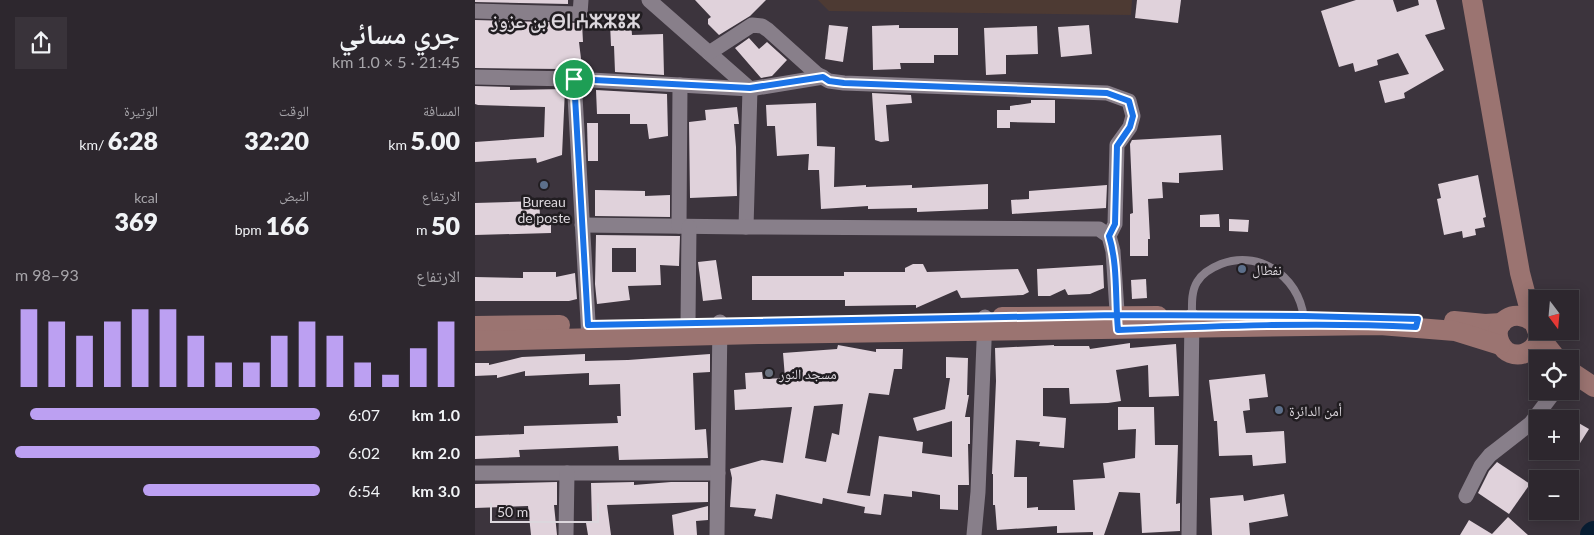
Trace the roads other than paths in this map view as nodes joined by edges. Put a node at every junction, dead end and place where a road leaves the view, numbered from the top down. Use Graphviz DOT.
graph roads {
  1 [pos="581,0"];
  2 [pos="649,0"];
  3 [pos="1472,0"];
  4 [pos="475,11"];
  5 [pos="709,53"];
  6 [pos="475,77"];
  7 [pos="823,77"];
  8 [pos="574,79"];
  9 [pos="680,85"];
  10 [pos="750,88"];
  11 [pos="582,225"];
  12 [pos="684,226"];
  13 [pos="746,228"];
  14 [pos="1109,236"];
  15 [pos="1521,273"];
  16 [pos="1529,302"];
  17 [pos="1506,320"];
  18 [pos="1192,321"];
  19 [pos="1304,321"];
  20 [pos="1118,322"];
  21 [pos="1529,322"];
  22 [pos="1417,323"];
  23 [pos="984,324"];
  24 [pos="475,326"];
  25 [pos="720,328"];
  26 [pos="688,329"];
  27 [pos="589,332"];
  28 [pos="475,341"];
  29 [pos="1500,345"];
  30 [pos="1529,357"];
  31 [pos="1579,378"];
  32 [pos="1594,387"];
  33 [pos="1548,400"];
  34 [pos="718,472"];
  35 [pos="475,473"];
  36 [pos="567,473"];
  37 [pos="1466,496"];
  38 [pos="566,535"];
  39 [pos="717,535"];
  40 [pos="974,535"];
  41 [pos="1189,535"];
  1 -- 4 [label="street"];
  2 -- 5 [label="street"];
  3 -- 15 [label="main road"];
  5 -- 7 [label="street"];
  5 -- 10 [label="street"];
  6 -- 8 [label="street"];
  7 -- 10 [label="street"];
  7 -- 14 [label="street"];
  8 -- 9 [label="street"];
  8 -- 11 [label="street"];
  9 -- 10 [label="street"];
  9 -- 12 [label="street"];
  10 -- 13 [label="street"];
  11 -- 12 [label="street"];
  11 -- 27 [label="street"];
  12 -- 13 [label="street"];
  12 -- 26 [label="street"];
  13 -- 14 [label="street"];
  14 -- 20 [label="street"];
  15 -- 16 [label="main road"];
  15 -- 17 [label="main road"];
  17 -- 21 [label="main road"];
  17 -- 22 [label="main road"];
  17 -- 29 [label="main road"];
  18 -- 19 [label="main road"];
  18 -- 19 [label="lane"];
  18 -- 20 [label="main road"];
  18 -- 41 [label="street"];
  19 -- 22 [label="main road"];
  20 -- 23 [label="main road"];
  22 -- 29 [label="main road"];
  23 -- 25 [label="main road"];
  23 -- 40 [label="street"];
  24 -- 27 [label="main road"];
  25 -- 26 [label="main road"];
  25 -- 34 [label="street"];
  26 -- 27 [label="main road"];
  27 -- 28 [label="main road"];
  29 -- 30 [label="main road"];
  31 -- 32 [label="main road"];
  33 -- 37 [label="street"];
  34 -- 36 [label="street"];
  34 -- 39 [label="street"];
  35 -- 36 [label="street"];
  36 -- 38 [label="street"];
}
